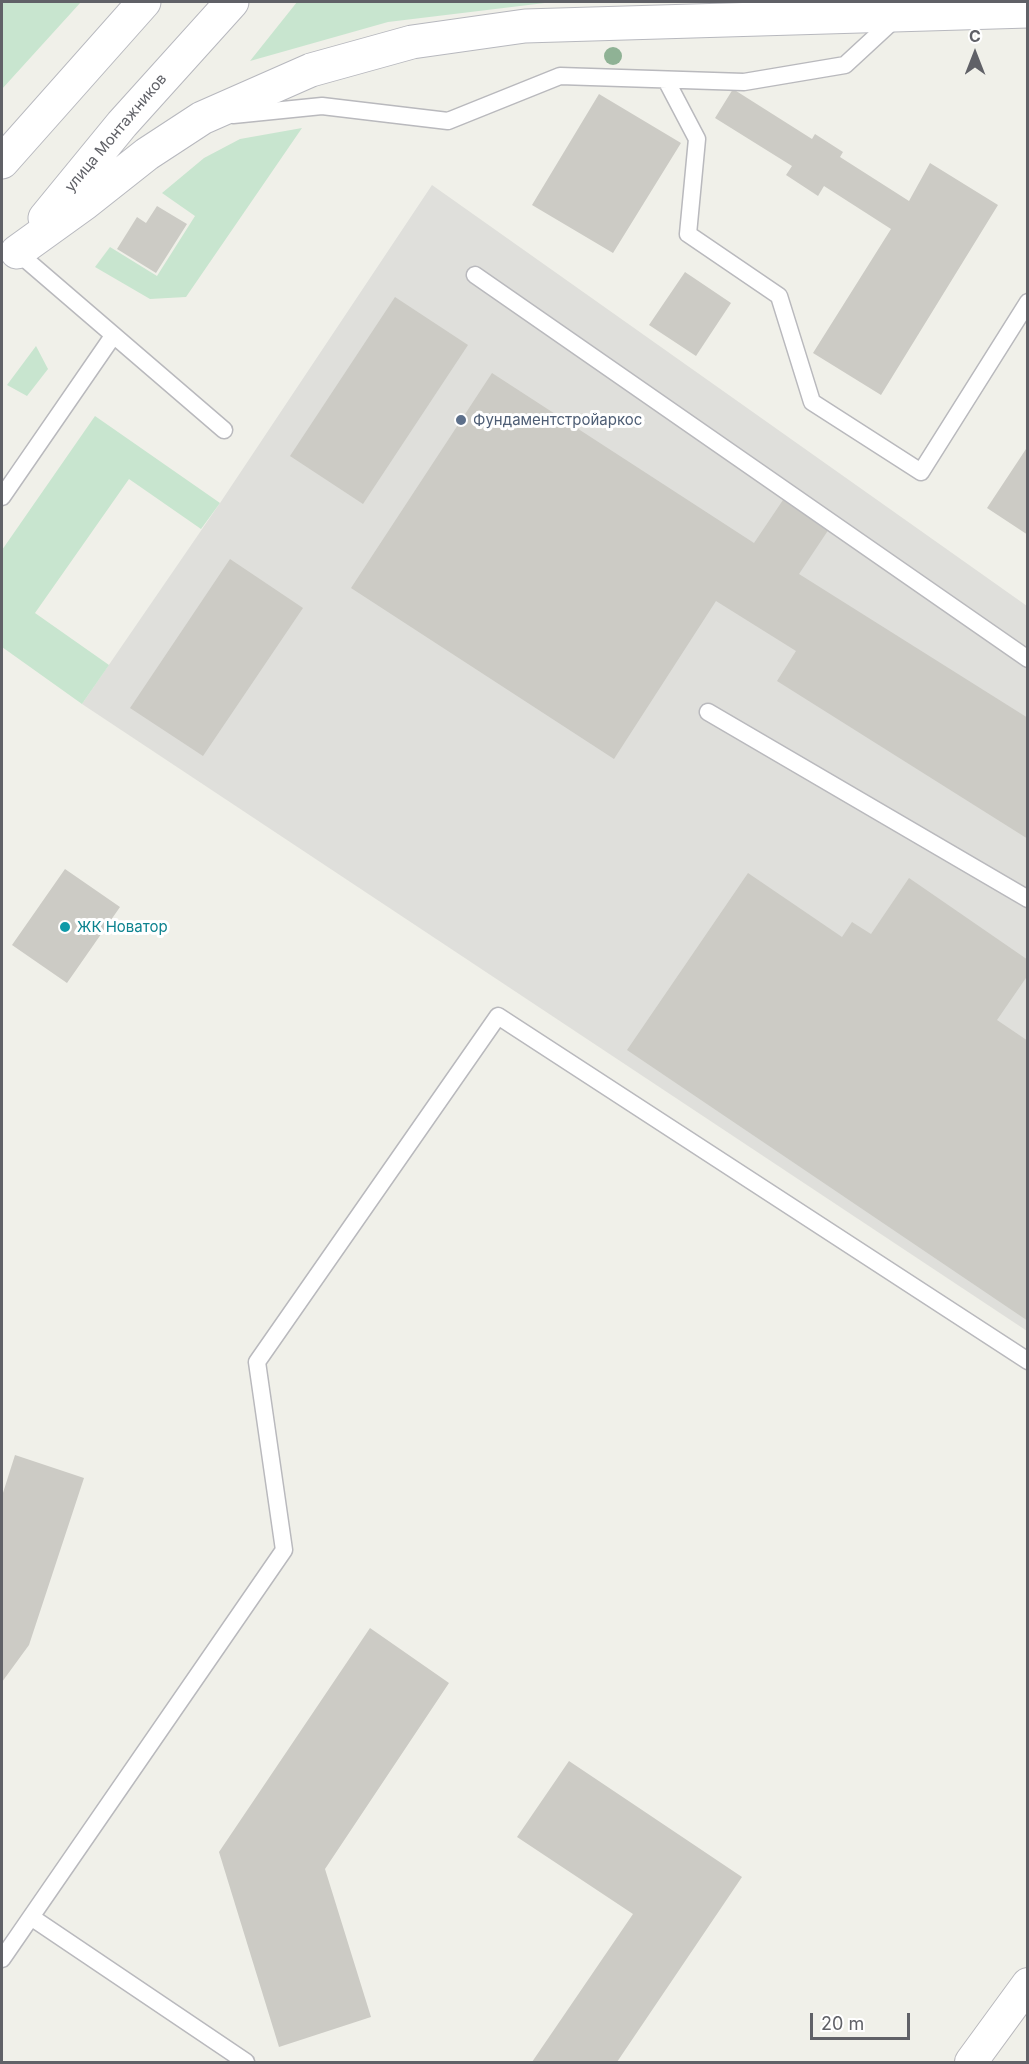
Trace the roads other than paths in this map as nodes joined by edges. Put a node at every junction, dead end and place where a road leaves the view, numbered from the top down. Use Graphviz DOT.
graph roads {
  1 [pos="144,2"];
  2 [pos="232,2"];
  3 [pos="899,8"];
  4 [pos="1028,11"];
  5 [pos="666,80"];
  6 [pos="202,118"];
  7 [pos="2,162"];
  8 [pos="9,259"];
  9 [pos="475,275"];
  10 [pos="1028,302"];
  11 [pos="113,336"];
  12 [pos="224,430"];
  13 [pos="2,497"];
  14 [pos="1028,659"];
  15 [pos="708,712"];
  16 [pos="1028,899"];
  17 [pos="1028,1361"];
  18 [pos="31,1917"];
  19 [pos="2,1959"];
  20 [pos="1028,1984"];
  21 [pos="246,2062"];
  22 [pos="971,2062"];
  1 -- 7 [label="main road"];
  2 -- 8 [label="main road, улица Монтажников"];
  3 -- 4 [label="main road"];
  3 -- 5 [label="lane"];
  3 -- 6 [label="main road"];
  5 -- 6 [label="lane"];
  5 -- 10 [label="lane"];
  6 -- 8 [label="main road"];
  8 -- 11 [label="lane"];
  9 -- 14 [label="lane"];
  11 -- 12 [label="lane"];
  11 -- 13 [label="lane"];
  15 -- 16 [label="lane"];
  17 -- 18 [label="lane"];
  18 -- 19 [label="lane"];
  18 -- 21 [label="lane"];
  20 -- 22 [label="street"];
}
